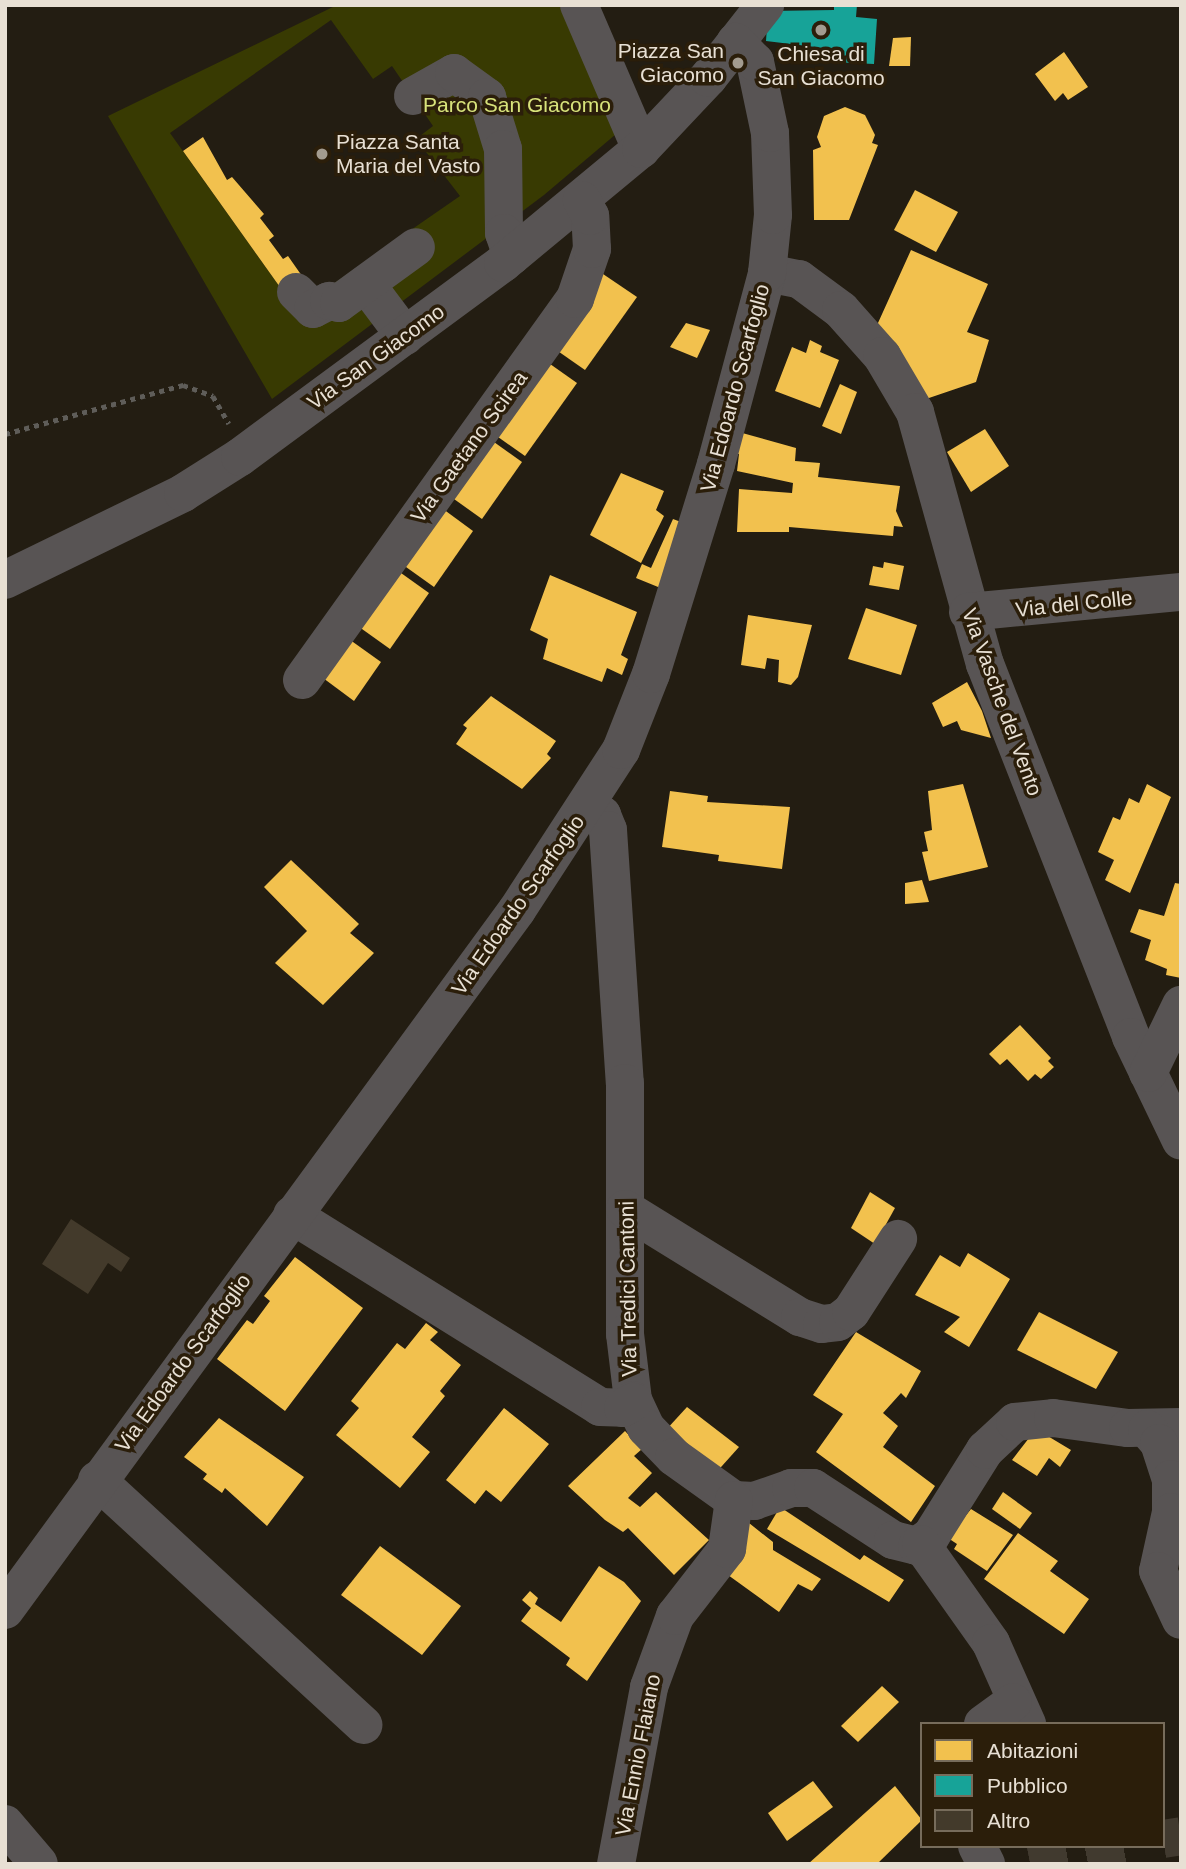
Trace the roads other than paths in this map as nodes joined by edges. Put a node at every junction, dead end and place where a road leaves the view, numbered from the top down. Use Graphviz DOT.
graph roads {
  1 [pos="579,5"];
  2 [pos="765,5"];
  3 [pos="736,42"];
  4 [pos="413,96"];
  5 [pos="641,149"];
  6 [pos="582,200"];
  7 [pos="416,247"];
  8 [pos="512,256"];
  9 [pos="766,273"];
  10 [pos="366,284"];
  11 [pos="296,292"];
  12 [pos="405,336"];
  13 [pos="5,580"];
  14 [pos="1181,592"];
  15 [pos="968,612"];
  16 [pos="302,680"];
  17 [pos="588,806"];
  18 [pos="1181,1004"];
  19 [pos="1148,1073"];
  20 [pos="1181,1140"];
  21 [pos="625,1209"];
  22 [pos="292,1215"];
  23 [pos="898,1240"];
  24 [pos="633,1402"];
  25 [pos="1164,1428"];
  26 [pos="97,1480"];
  27 [pos="734,1500"];
  28 [pos="921,1544"];
  29 [pos="5,1610"];
  30 [pos="1181,1620"];
  31 [pos="1008,1717"];
  32 [pos="363,1725"];
  33 [pos="5,1824"];
  34 [pos="978,1848"];
  35 [pos="39,1864"];
  36 [pos="616,1864"];
  37 [pos="986,1864"];
  1 -- 5 [label="street"];
  2 -- 3 [label="street"];
  3 -- 5 [label="street, Via San Giacomo"];
  3 -- 9 [label="street, Via Edoardo Scarfoglio"];
  4 -- 8 [label="street"];
  5 -- 6 [label="street, Via San Giacomo"];
  6 -- 8 [label="street, Via San Giacomo"];
  6 -- 16 [label="street, Via Gaetano Scirea"];
  7 -- 10 [label="street"];
  8 -- 12 [label="street, Via San Giacomo"];
  9 -- 15 [label="street, Via Vasche del Vento"];
  9 -- 17 [label="street, Via Edoardo Scarfoglio"];
  10 -- 11 [label="street"];
  10 -- 12 [label="street"];
  12 -- 13 [label="street, Via San Giacomo"];
  14 -- 15 [label="street, Via del Colle"];
  15 -- 19 [label="street, Via Vasche del Vento"];
  17 -- 21 [label="street, Via Tredici Cantoni"];
  17 -- 22 [label="street, Via Edoardo Scarfoglio"];
  18 -- 19 [label="street"];
  19 -- 20 [label="street, Via Vasche del Vento"];
  21 -- 23 [label="street"];
  21 -- 24 [label="street, Via Tredici Cantoni"];
  22 -- 24 [label="street"];
  22 -- 26 [label="street, Via Edoardo Scarfoglio"];
  24 -- 27 [label="street, Via Tredici Cantoni"];
  25 -- 28 [label="street"];
  25 -- 30 [label="street"];
  26 -- 29 [label="street, Via Edoardo Scarfoglio"];
  26 -- 32 [label="street"];
  27 -- 28 [label="street"];
  27 -- 36 [label="street, Via Ennio Flaiano"];
  28 -- 31 [label="street"];
  33 -- 35 [label="street"];
  34 -- 37 [label="street"];
}
